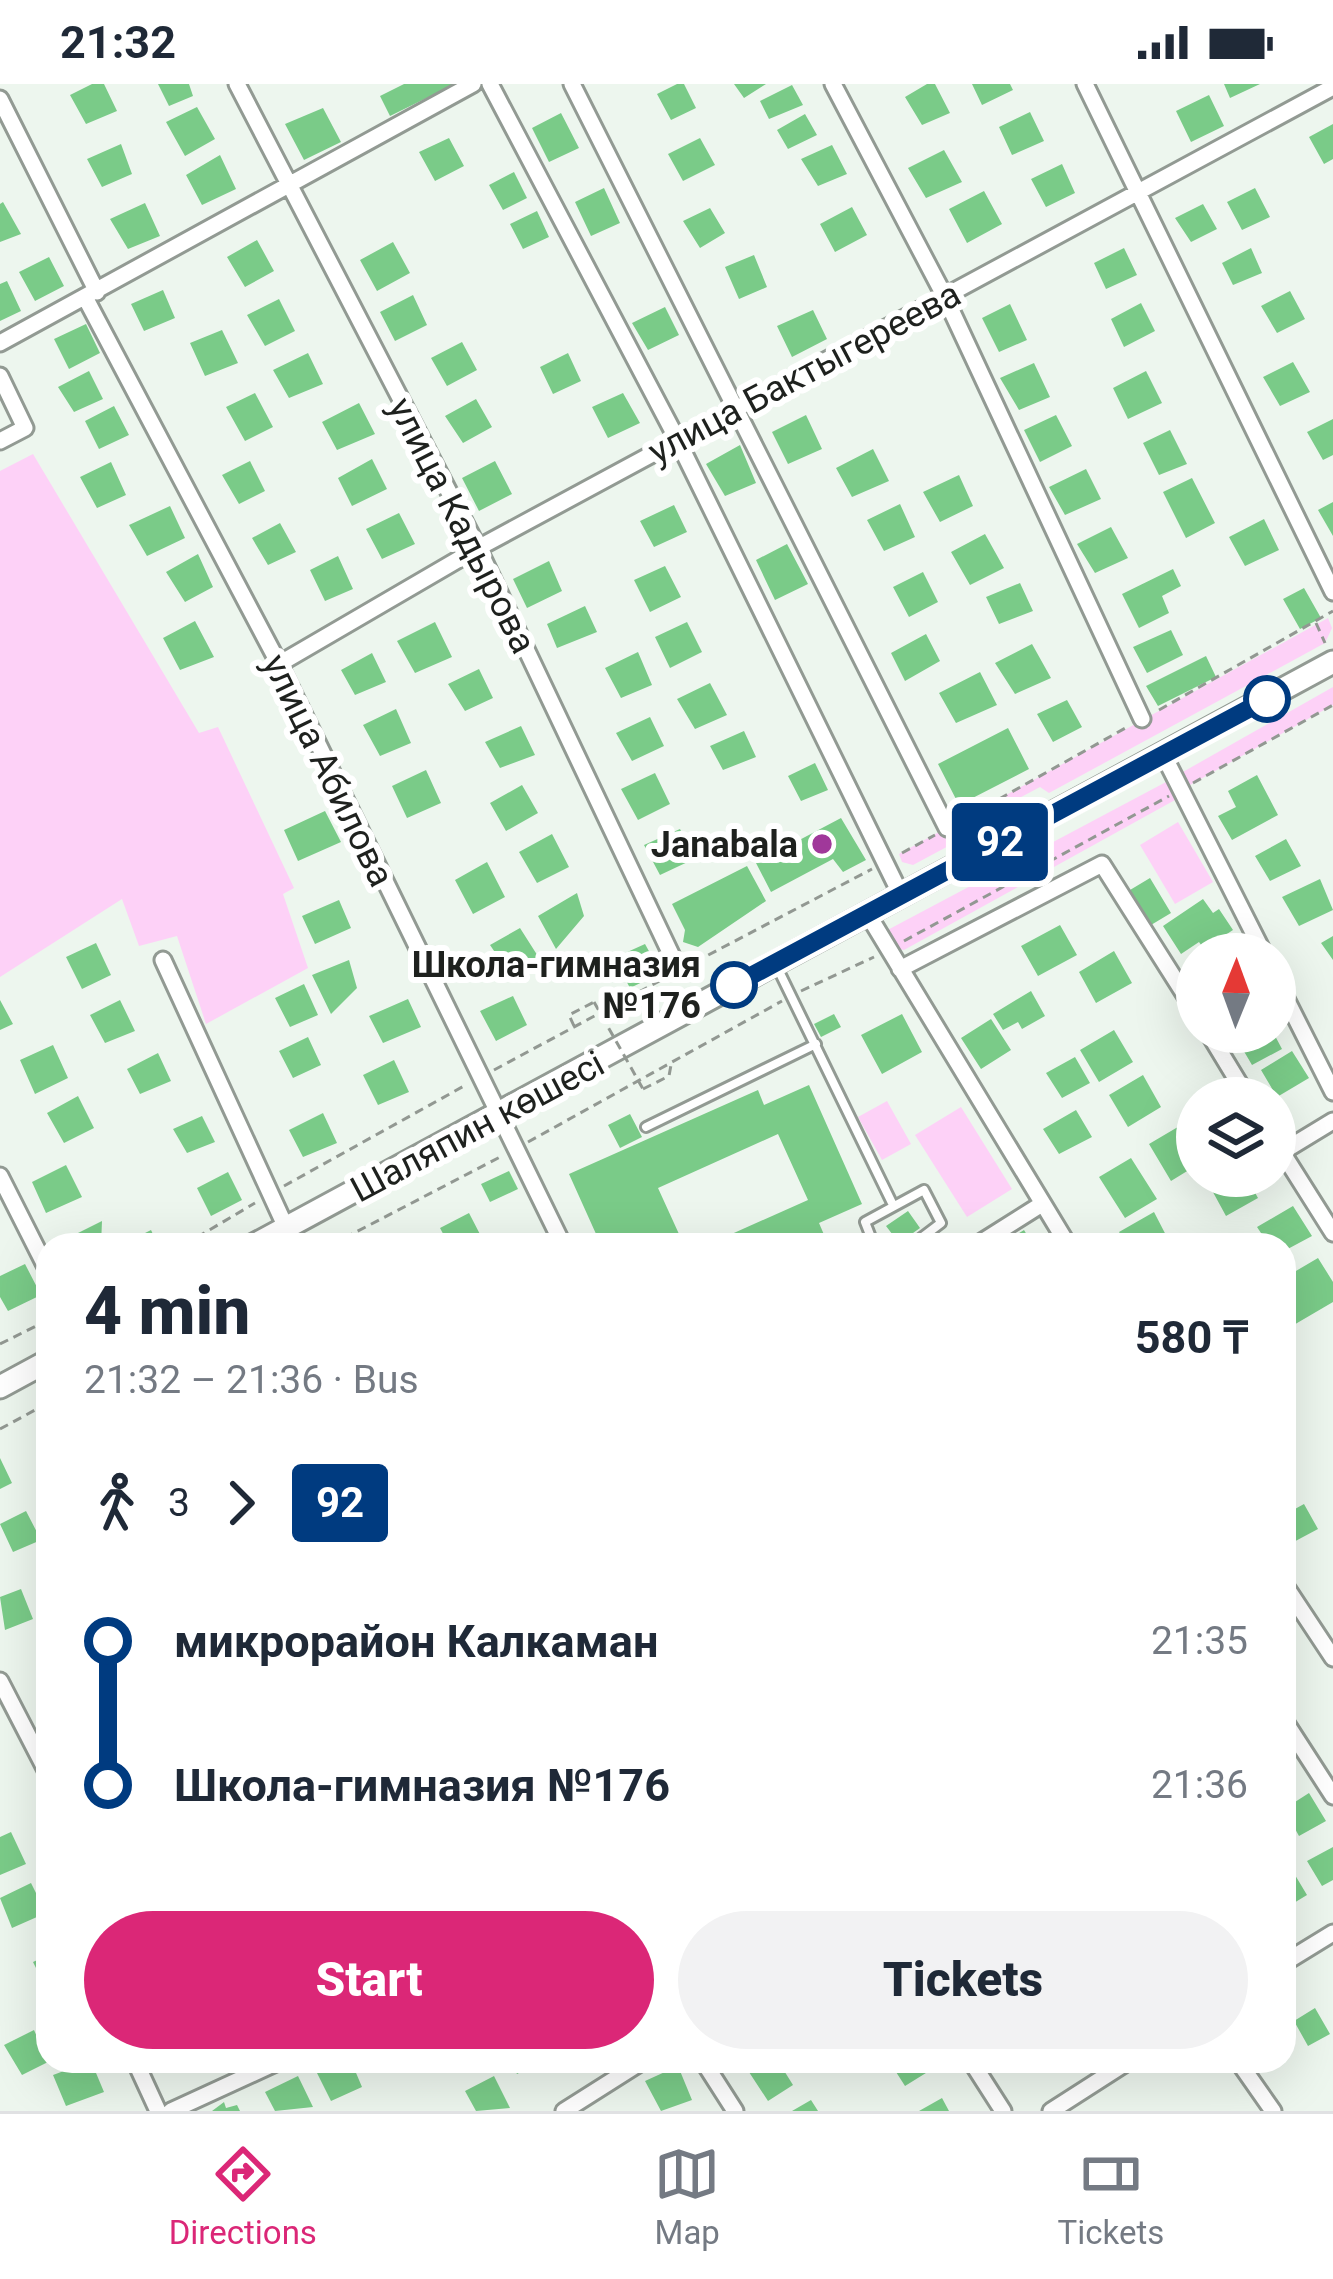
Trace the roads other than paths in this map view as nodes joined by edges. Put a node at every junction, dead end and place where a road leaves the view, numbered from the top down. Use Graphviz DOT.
graph roads {
  1 [pos="237,84"];
  2 [pos="473,84"];
  3 [pos="490,84"];
  4 [pos="572,84"];
  5 [pos="833,84"];
  6 [pos="1085,84"];
  7 [pos="1333,87"];
  8 [pos="0,99"];
  9 [pos="288,184"];
  10 [pos="1141,195"];
  11 [pos="92,296"];
  12 [pos="945,297"];
  13 [pos="0,343"];
  14 [pos="0,376"];
  15 [pos="736,407"];
  16 [pos="677,439"];
  17 [pos="0,441"];
  18 [pos="478,548"];
  19 [pos="1333,592"];
  20 [pos="1329,652"];
  21 [pos="279,664"];
  22 [pos="1142,719"];
  23 [pos="1164,756"];
  24 [pos="947,828"];
  25 [pos="901,895"];
  26 [pos="867,913"];
  27 [pos="1253,933"];
  28 [pos="163,960"];
  29 [pos="775,962"];
  30 [pos="901,969"];
  31 [pos="679,971"];
  32 [pos="1176,981"];
  33 [pos="1296,1019"];
  34 [pos="816,1044"];
  35 [pos="1333,1092"];
  36 [pos="499,1116"];
  37 [pos="1333,1121"];
  38 [pos="646,1127"];
  39 [pos="1296,1138"];
  40 [pos="0,1175"];
  41 [pos="1296,1175"];
  42 [pos="892,1204"];
  43 [pos="1042,1204"];
  44 [pos="289,1233"];
  45 [pos="295,1233"];
  46 [pos="557,1233"];
  47 [pos="869,1233"];
  48 [pos="930,1233"];
  49 [pos="996,1233"];
  50 [pos="1061,1233"];
  51 [pos="1333,1234"];
  52 [pos="36,1247"];
  53 [pos="36,1368"];
  54 [pos="0,1388"];
  55 [pos="1296,1602"];
  56 [pos="1333,1658"];
  57 [pos="0,1681"];
  58 [pos="1296,1739"];
  59 [pos="36,1751"];
  60 [pos="1333,1796"];
  61 [pos="1333,1933"];
  62 [pos="1296,1956"];
  63 [pos="141,2073"];
  64 [pos="254,2073"];
  65 [pos="624,2073"];
  66 [pos="711,2073"];
  67 [pos="979,2073"];
  68 [pos="1110,2073"];
  69 [pos="1246,2073"];
  70 [pos="158,2111"];
  71 [pos="171,2111"];
  72 [pos="564,2111"];
  73 [pos="735,2111"];
  74 [pos="1003,2111"];
  75 [pos="1051,2111"];
  76 [pos="1273,2111"];
  1 -- 9 [label="street, улица Кадырова"];
  2 -- 9 [label="street"];
  3 -- 16 [label="street"];
  4 -- 15 [label="street"];
  5 -- 12 [label="street"];
  6 -- 10 [label="street"];
  7 -- 10 [label="street, улица Бактыгереева"];
  8 -- 11 [label="street, улица Абилова"];
  9 -- 11 [label="street"];
  9 -- 18 [label="street, улица Кадырова"];
  10 -- 12 [label="street, улица Бактыгереева"];
  10 -- 19 [label="street"];
  11 -- 13 [label="street"];
  11 -- 21 [label="street, улица Абилова"];
  12 -- 15 [label="street, улица Бактыгереева"];
  12 -- 22 [label="street"];
  14 -- 17 [label="street"];
  15 -- 16 [label="street, улица Бактыгереева"];
  15 -- 24 [label="street"];
  16 -- 18 [label="street, улица Бактыгереева"];
  16 -- 25 [label="street"];
  18 -- 21 [label="street, улица Бактыгереева"];
  18 -- 31 [label="street, улица Кадырова"];
  20 -- 23 [label="main road, Шаляпин көшесі"];
  21 -- 36 [label="street, улица Абилова"];
  23 -- 25 [label="main road, Шаляпин көшесі"];
  23 -- 27 [label="street"];
  25 -- 26 [label="main road, Шаляпин көшесі"];
  26 -- 29 [label="main road, Шаляпин көшесі"];
  26 -- 30 [label="street"];
  28 -- 44 [label="street"];
  29 -- 34 [label="lane"];
  29 -- 36 [label="main road, Шаляпин көшесі"];
  30 -- 32 [label="street"];
  30 -- 43 [label="street"];
  33 -- 35 [label="street"];
  34 -- 38 [label="lane"];
  34 -- 42 [label="lane"];
  36 -- 45 [label="main road, Шаляпин көшесі"];
  36 -- 46 [label="street, улица Абилова"];
  37 -- 39 [label="street"];
  40 -- 52 [label="street"];
  41 -- 51 [label="street"];
  42 -- 47 [label="lane"];
  42 -- 48 [label="lane"];
  43 -- 49 [label="street"];
  43 -- 50 [label="street"];
  53 -- 54 [label="main road"];
  55 -- 56 [label="street"];
  57 -- 59 [label="street"];
  58 -- 60 [label="street"];
  61 -- 62 [label="street"];
  63 -- 70 [label="street"];
  64 -- 71 [label="street"];
  65 -- 72 [label="street"];
  66 -- 73 [label="street"];
  67 -- 74 [label="street"];
  68 -- 75 [label="street"];
  69 -- 76 [label="street"];
}
